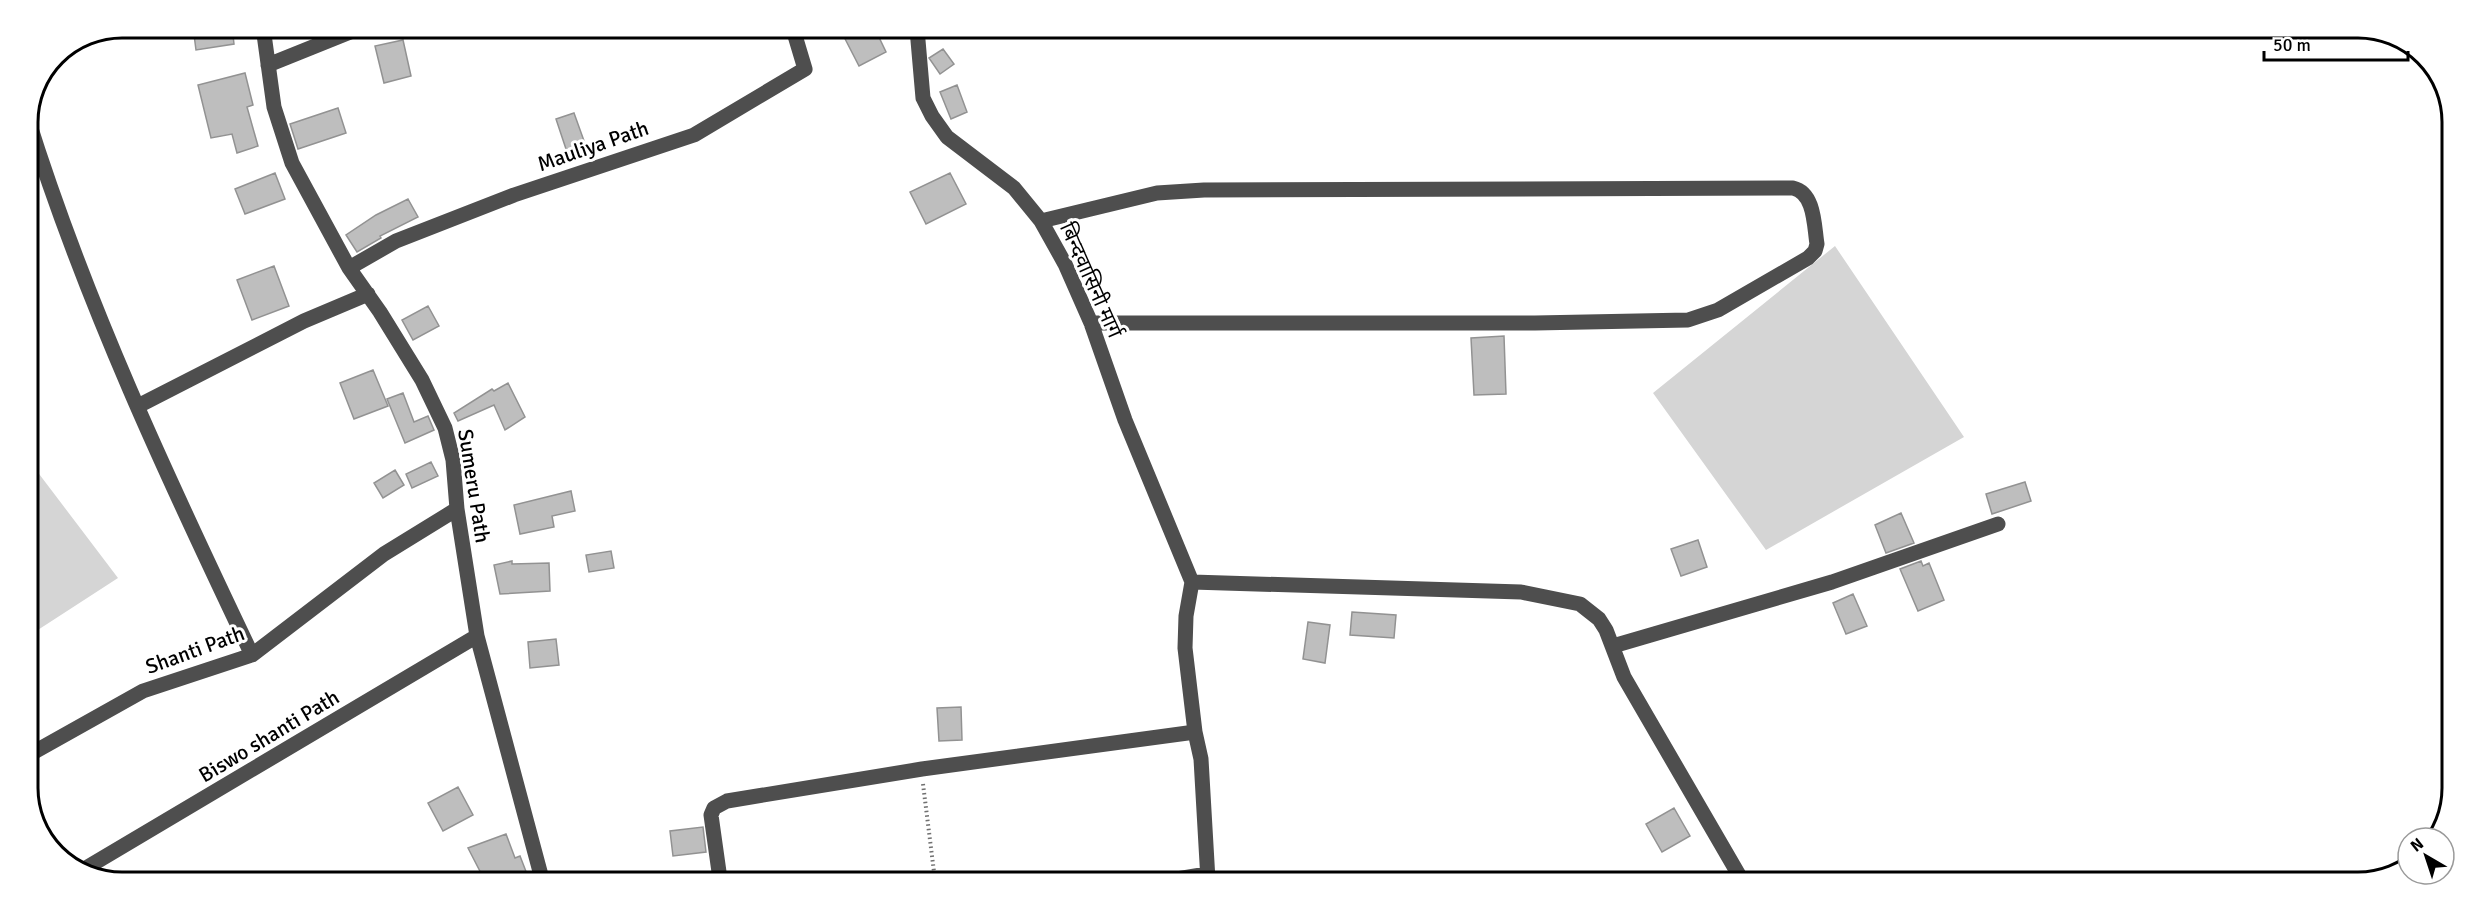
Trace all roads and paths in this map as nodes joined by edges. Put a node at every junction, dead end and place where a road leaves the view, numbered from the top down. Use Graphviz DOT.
graph roads {
  1 [pos="264,37"];
  2 [pos="338,37"];
  3 [pos="796,37"];
  4 [pos="918,37"];
  5 [pos="268,65"];
  6 [pos="37,148"];
  7 [pos="1041,221"];
  8 [pos="350,268"];
  9 [pos="368,294"];
  10 [pos="1091,323"];
  11 [pos="138,406"];
  12 [pos="457,509"];
  13 [pos="1998,524"];
  14 [pos="1192,582"];
  15 [pos="477,636"];
  16 [pos="1613,646"];
  17 [pos="252,655"];
  18 [pos="1195,732"];
  19 [pos="38,750"];
  20 [pos="922,769"];
  21 [pos="90,866"];
  22 [pos="540,872"];
  23 [pos="719,872"];
  24 [pos="934,872"];
  25 [pos="1208,872"];
  26 [pos="1737,872"];
  1 -- 5 [label="street, Sumeru Path"];
  2 -- 5 [label="street"];
  3 -- 8 [label="street, Mauliya Path"];
  4 -- 7 [label="street, बिन्दवासिनी मार्ग"];
  5 -- 8 [label="street, Sumeru Path"];
  6 -- 11 [label="street"];
  7 -- 10 [label="street, बिन्दवासिनी मार्ग"];
  7 -- 10 [label="street"];
  8 -- 9 [label="street, Sumeru Path"];
  9 -- 11 [label="street"];
  9 -- 12 [label="street, Sumeru Path"];
  10 -- 14 [label="street, बिन्दवासिनी मार्ग"];
  11 -- 17 [label="street"];
  12 -- 15 [label="street, Sumeru Path"];
  12 -- 17 [label="street, Shanti Path"];
  13 -- 16 [label="street"];
  14 -- 16 [label="street"];
  14 -- 18 [label="street"];
  15 -- 21 [label="street, Biswo shanti Path"];
  15 -- 22 [label="street, Sumeru Path"];
  16 -- 26 [label="street"];
  17 -- 19 [label="street, Shanti Path"];
  18 -- 20 [label="street"];
  18 -- 25 [label="street"];
  20 -- 23 [label="street"];
  20 -- 24 [label="path"];
}
